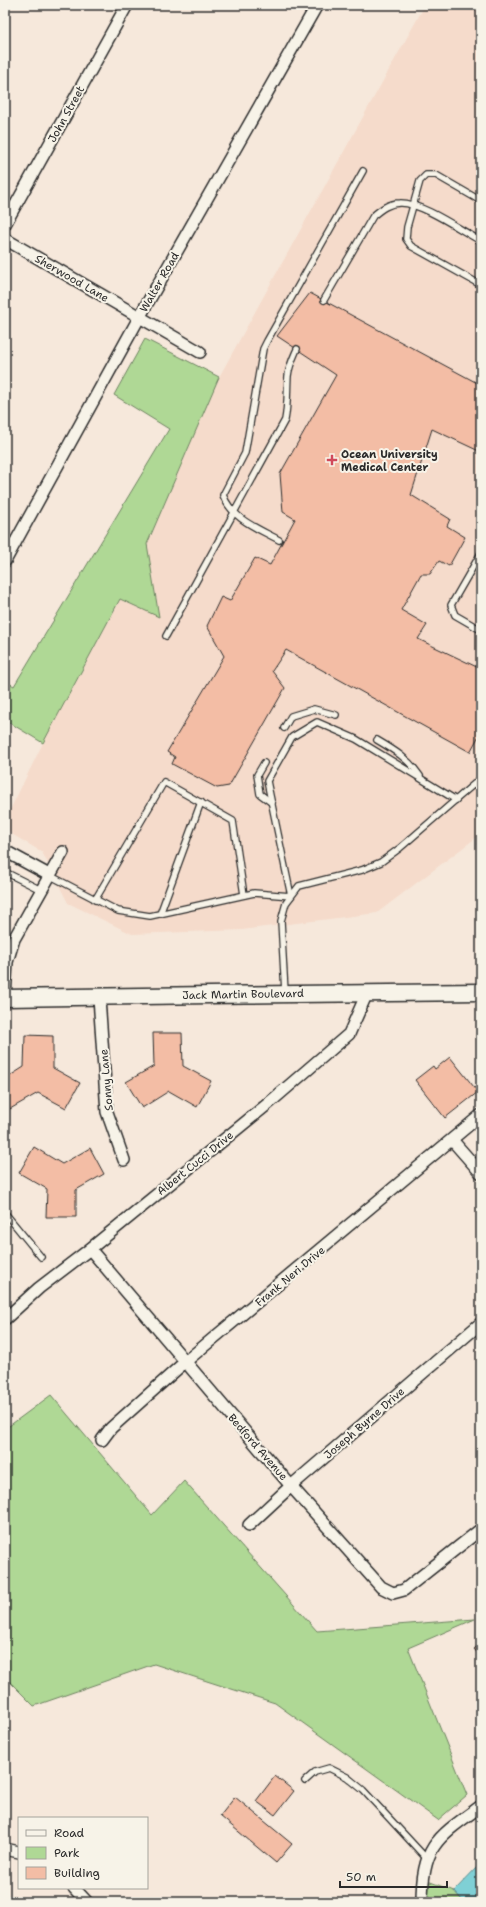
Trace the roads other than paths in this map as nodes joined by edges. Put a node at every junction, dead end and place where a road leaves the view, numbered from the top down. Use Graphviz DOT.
graph roads {
  1 [pos="127,5"];
  2 [pos="316,5"];
  3 [pos="363,171"];
  4 [pos="481,201"];
  5 [pos="413,205"];
  6 [pos="5,224"];
  7 [pos="5,239"];
  8 [pos="481,240"];
  9 [pos="481,285"];
  10 [pos="324,300"];
  11 [pos="140,316"];
  12 [pos="297,349"];
  13 [pos="200,352"];
  14 [pos="234,514"];
  15 [pos="279,540"];
  16 [pos="481,553"];
  17 [pos="5,561"];
  18 [pos="481,630"];
  19 [pos="166,636"];
  20 [pos="336,716"];
  21 [pos="284,728"];
  22 [pos="377,740"];
  23 [pos="264,763"];
  24 [pos="421,778"];
  25 [pos="481,778"];
  26 [pos="456,800"];
  27 [pos="201,802"];
  28 [pos="272,803"];
  29 [pos="5,851"];
  30 [pos="63,852"];
  31 [pos="5,872"];
  32 [pos="49,875"];
  33 [pos="41,890"];
  34 [pos="244,895"];
  35 [pos="291,896"];
  36 [pos="95,900"];
  37 [pos="160,914"];
  38 [pos="481,992"];
  39 [pos="285,993"];
  40 [pos="367,993"];
  41 [pos="5,998"];
  42 [pos="100,998"];
  43 [pos="481,1115"];
  44 [pos="452,1140"];
  45 [pos="124,1160"];
  46 [pos="481,1173"];
  47 [pos="5,1214"];
  48 [pos="90,1249"];
  49 [pos="41,1257"];
  50 [pos="5,1320"];
  51 [pos="481,1323"];
  52 [pos="185,1362"];
  53 [pos="102,1440"];
  54 [pos="291,1486"];
  55 [pos="249,1525"];
  56 [pos="481,1529"];
  57 [pos="305,1781"];
  58 [pos="481,1806"];
  59 [pos="5,1849"];
  60 [pos="18,1852"];
  61 [pos="427,1859"];
  62 [pos="75,1889"];
  63 [pos="87,1902"];
  64 [pos="422,1902"];
  1 -- 6 [label="street, John Street"];
  2 -- 11 [label="street, Walter Road"];
  3 -- 14 [label="lane"];
  4 -- 5 [label="lane"];
  5 -- 8 [label="lane"];
  5 -- 9 [label="lane"];
  5 -- 10 [label="lane"];
  7 -- 11 [label="street, Sherwood Lane"];
  11 -- 13 [label="street, Sherwood Lane"];
  11 -- 17 [label="street, Walter Road"];
  12 -- 14 [label="lane"];
  14 -- 15 [label="lane"];
  14 -- 19 [label="lane"];
  16 -- 18 [label="lane"];
  20 -- 21 [label="lane"];
  22 -- 24 [label="lane"];
  23 -- 28 [label="lane"];
  24 -- 26 [label="lane"];
  24 -- 28 [label="lane"];
  25 -- 26 [label="lane"];
  26 -- 35 [label="lane"];
  27 -- 34 [label="lane"];
  27 -- 36 [label="lane"];
  27 -- 37 [label="lane"];
  28 -- 35 [label="lane"];
  29 -- 32 [label="street"];
  30 -- 32 [label="street"];
  31 -- 33 [label="lane"];
  32 -- 33 [label="street"];
  32 -- 36 [label="lane"];
  33 -- 41 [label="street"];
  34 -- 35 [label="lane"];
  34 -- 37 [label="lane"];
  35 -- 39 [label="lane"];
  36 -- 37 [label="lane"];
  38 -- 40 [label="street, Jack Martin Boulevard"];
  39 -- 40 [label="street, Jack Martin Boulevard"];
  39 -- 42 [label="street, Jack Martin Boulevard"];
  40 -- 48 [label="street, Albert Cucci Drive"];
  41 -- 42 [label="street, Jack Martin Boulevard"];
  42 -- 45 [label="street, Sonny Lane"];
  43 -- 44 [label="street, Frank Neri Drive"];
  44 -- 46 [label="street"];
  44 -- 52 [label="street, Frank Neri Drive"];
  47 -- 49 [label="lane"];
  48 -- 50 [label="street, Albert Cucci Drive"];
  48 -- 52 [label="street, Bedford Avenue"];
  51 -- 54 [label="street, Joseph Byrne Drive"];
  52 -- 53 [label="street, Frank Neri Drive"];
  52 -- 54 [label="street, Bedford Avenue"];
  54 -- 55 [label="street, Joseph Byrne Drive"];
  54 -- 56 [label="street, Bedford Avenue"];
  57 -- 61 [label="lane"];
  58 -- 61 [label="street"];
  59 -- 60 [label="street"];
  61 -- 64 [label="street"];
  62 -- 63 [label="street"];
}
